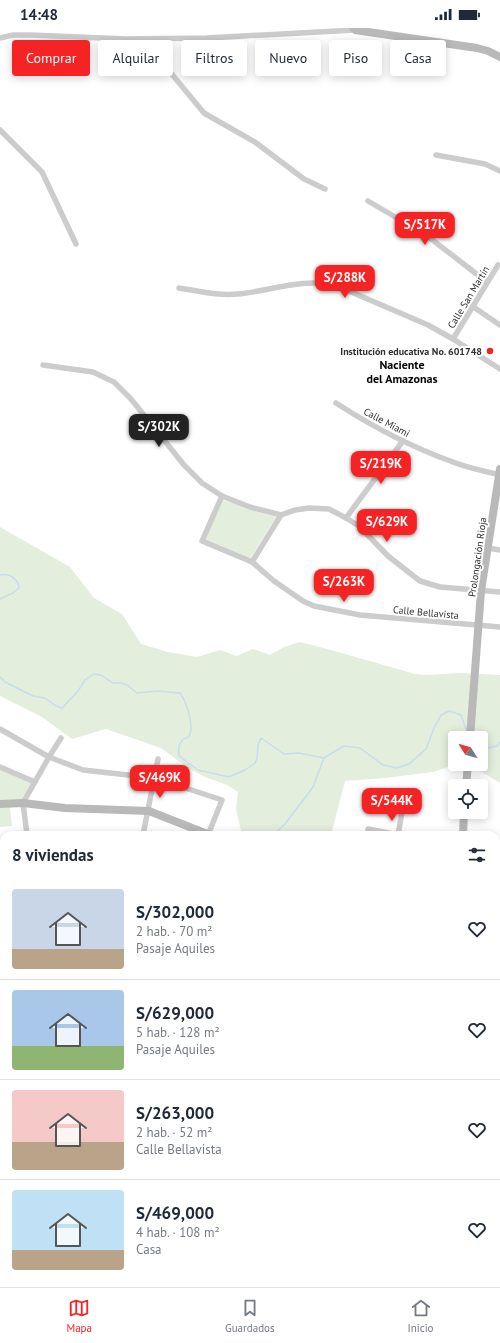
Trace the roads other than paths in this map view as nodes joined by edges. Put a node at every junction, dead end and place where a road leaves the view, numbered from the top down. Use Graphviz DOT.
graph roads {
  1 [pos="243,28"];
  2 [pos="354,29"];
  3 [pos="244,36"];
  4 [pos="0,38"];
  5 [pos="126,39"];
  6 [pos="500,57"];
  7 [pos="0,130"];
  8 [pos="436,155"];
  9 [pos="500,171"];
  10 [pos="325,189"];
  11 [pos="368,202"];
  12 [pos="76,244"];
  13 [pos="498,265"];
  14 [pos="487,282"];
  15 [pos="180,288"];
  16 [pos="472,306"];
  17 [pos="500,325"];
  18 [pos="453,339"];
  19 [pos="43,365"];
  20 [pos="500,369"];
  21 [pos="336,403"];
  22 [pos="402,442"];
  23 [pos="500,473"];
  24 [pos="222,496"];
  25 [pos="282,515"];
  26 [pos="346,518"];
  27 [pos="488,548"];
  28 [pos="500,550"];
  29 [pos="252,562"];
  30 [pos="481,591"];
  31 [pos="500,592"];
  32 [pos="478,625"];
  33 [pos="500,627"];
  34 [pos="0,729"];
  35 [pos="470,731"];
  36 [pos="61,738"];
  37 [pos="49,757"];
  38 [pos="158,759"];
  39 [pos="0,767"];
  40 [pos="155,778"];
  41 [pos="35,782"];
  42 [pos="24,803"];
  43 [pos="0,804"];
  44 [pos="148,811"];
  45 [pos="402,812"];
  46 [pos="463,819"];
  47 [pos="368,829"];
  48 [pos="27,831"];
  49 [pos="144,831"];
  50 [pos="199,831"];
  51 [pos="210,831"];
  52 [pos="378,831"];
  53 [pos="400,831"];
  54 [pos="462,831"];
  1 -- 3 [label="street"];
  2 -- 3 [label="street"];
  2 -- 6 [label="street"];
  3 -- 5 [label="street"];
  4 -- 5 [label="street"];
  5 -- 10 [label="street"];
  7 -- 12 [label="street"];
  8 -- 9 [label="street"];
  11 -- 14 [label="street"];
  13 -- 14 [label="street, Calle San Martín"];
  14 -- 16 [label="street, Calle San Martín"];
  15 -- 18 [label="street"];
  16 -- 17 [label="street"];
  16 -- 18 [label="street, Calle San Martín"];
  18 -- 20 [label="street"];
  19 -- 24 [label="street"];
  21 -- 22 [label="street, Calle Miami"];
  22 -- 23 [label="street, Calle Miami"];
  22 -- 26 [label="street"];
  23 -- 27 [label="street, Prolongación Rioja"];
  24 -- 25 [label="street"];
  24 -- 29 [label="street, Calle Bellavista"];
  25 -- 26 [label="street"];
  25 -- 29 [label="street"];
  26 -- 30 [label="street"];
  27 -- 28 [label="street"];
  27 -- 30 [label="street, Prolongación Rioja"];
  29 -- 32 [label="street, Calle Bellavista"];
  30 -- 31 [label="street"];
  30 -- 32 [label="street, Prolongación Rioja"];
  32 -- 33 [label="street, Calle Bellavista"];
  32 -- 35 [label="street, Prolongación Rioja"];
  34 -- 37 [label="street"];
  36 -- 37 [label="street"];
  37 -- 40 [label="street"];
  37 -- 41 [label="street"];
  38 -- 40 [label="street"];
  39 -- 41 [label="street"];
  40 -- 44 [label="street"];
  40 -- 51 [label="street"];
  41 -- 42 [label="street"];
  42 -- 43 [label="street"];
  42 -- 44 [label="street"];
  42 -- 48 [label="street"];
  44 -- 49 [label="street"];
  44 -- 50 [label="street"];
  45 -- 53 [label="street"];
  46 -- 54 [label="street"];
  47 -- 52 [label="street"];
}
